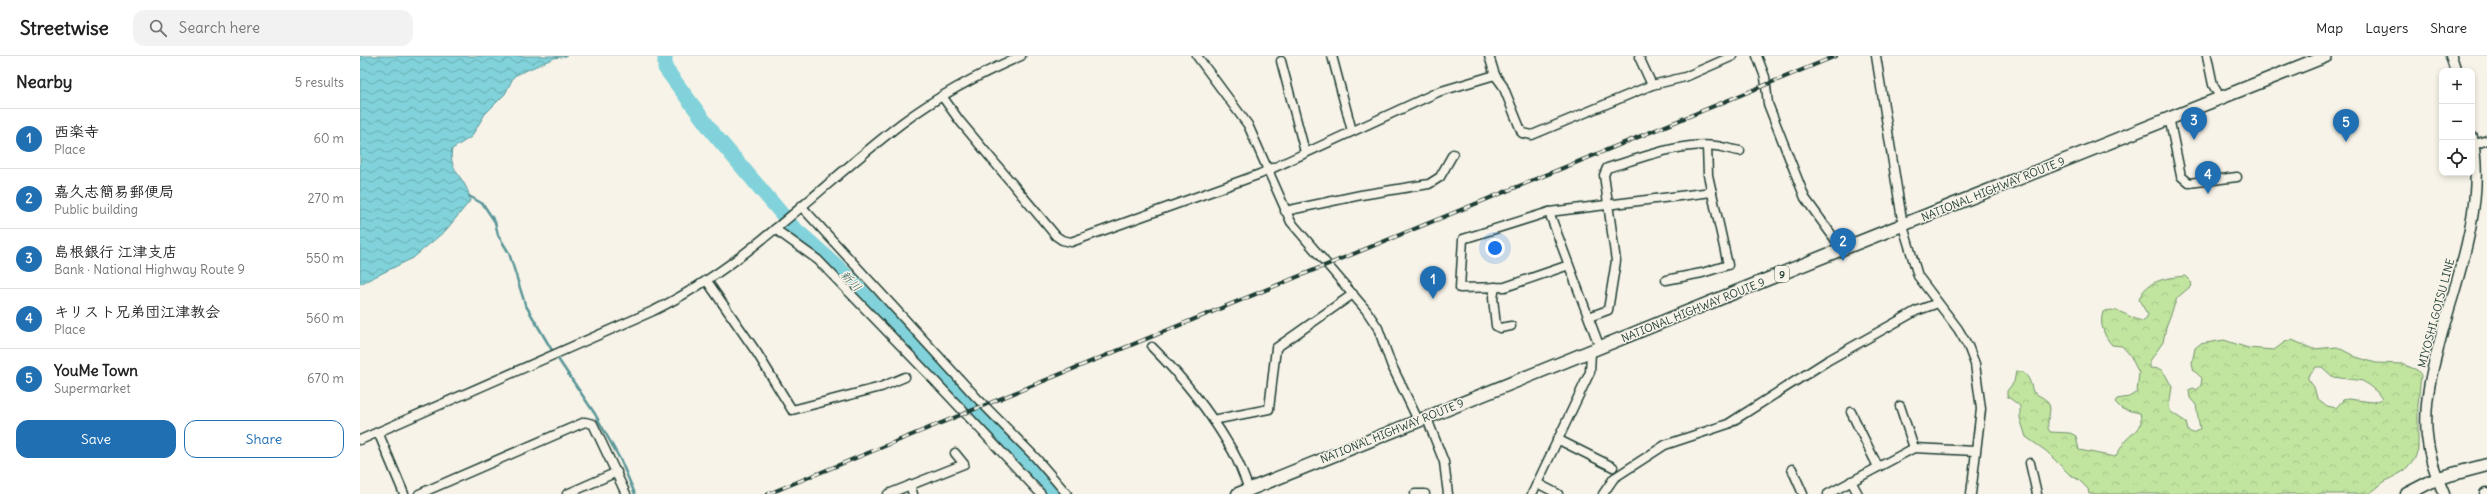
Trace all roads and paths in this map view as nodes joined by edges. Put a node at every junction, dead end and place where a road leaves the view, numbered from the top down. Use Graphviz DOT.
graph roads {
  1 [pos="1021,56"];
  2 [pos="1197,56"];
  3 [pos="1332,56"];
  4 [pos="1489,56"];
  5 [pos="1639,56"];
  6 [pos="1733,56"];
  7 [pos="1757,56"];
  8 [pos="1876,56"];
  9 [pos="2207,56"];
  10 [pos="2326,56"];
  11 [pos="2451,56"];
  12 [pos="1281,61"];
  13 [pos="2455,68"];
  14 [pos="1495,75"];
  15 [pos="1652,85"];
  16 [pos="942,96"];
  17 [pos="2220,97"];
  18 [pos="2169,117"];
  19 [pos="1352,131"];
  20 [pos="2487,140"];
  21 [pos="2475,141"];
  22 [pos="1707,146"];
  23 [pos="1305,152"];
  24 [pos="1740,152"];
  25 [pos="1453,154"];
  26 [pos="1268,169"];
  27 [pos="2474,176"];
  28 [pos="2238,177"];
  29 [pos="1712,192"];
  30 [pos="1608,204"];
  31 [pos="798,209"];
  32 [pos="1285,211"];
  33 [pos="1549,212"];
  34 [pos="1903,226"];
  35 [pos="776,227"];
  36 [pos="1842,249"];
  37 [pos="1569,265"];
  38 [pos="1666,280"];
  39 [pos="708,281"];
  40 [pos="1495,287"];
  41 [pos="1353,294"];
  42 [pos="1938,302"];
  43 [pos="1589,317"];
  44 [pos="1511,326"];
  45 [pos="1152,347"];
  46 [pos="1595,350"];
  47 [pos="905,377"];
  48 [pos="1900,406"];
  49 [pos="1851,412"];
  50 [pos="1422,418"];
  51 [pos="1213,420"];
  52 [pos="378,432"];
  53 [pos="1558,439"];
  54 [pos="360,440"];
  55 [pos="1914,448"];
  56 [pos="1975,451"];
  57 [pos="955,453"];
  58 [pos="2030,463"];
  59 [pos="2487,465"];
  60 [pos="1612,467"];
  61 [pos="1878,467"];
  62 [pos="1792,469"];
  63 [pos="617,472"];
  64 [pos="2438,478"];
  65 [pos="1851,481"];
  66 [pos="1537,483"];
  67 [pos="910,485"];
  68 [pos="1250,489"];
  69 [pos="404,494"];
  70 [pos="419,494"];
  71 [pos="567,494"];
  72 [pos="626,494"];
  73 [pos="888,494"];
  74 [pos="913,494"];
  75 [pos="1041,494"];
  76 [pos="1067,494"];
  77 [pos="1238,494"];
  78 [pos="1416,494"];
  79 [pos="1425,494"];
  80 [pos="1448,494"];
  81 [pos="1532,494"];
  82 [pos="1558,494"];
  83 [pos="1603,494"];
  84 [pos="1803,494"];
  85 [pos="1828,494"];
  86 [pos="1858,494"];
  87 [pos="1971,494"];
  88 [pos="2037,494"];
  89 [pos="2407,494"];
  90 [pos="2444,494"];
  1 -- 16 [label="street"];
  2 -- 26 [label="street"];
  3 -- 19 [label="street"];
  4 -- 14 [label="street"];
  5 -- 15 [label="street"];
  6 -- 15 [label="street"];
  7 -- 36 [label="street"];
  8 -- 34 [label="street"];
  9 -- 17 [label="street"];
  10 -- 17 [label="highway, NATIONAL HIGHWAY ROUTE 9 / 9"];
  11 -- 13 [label="main road"];
  12 -- 23 [label="street"];
  14 -- 15 [label="street"];
  14 -- 19 [label="street"];
  16 -- 26 [label="street"];
  16 -- 31 [label="street"];
  17 -- 18 [label="highway, NATIONAL HIGHWAY ROUTE 9 / 9"];
  18 -- 28 [label="street"];
  18 -- 34 [label="highway, NATIONAL HIGHWAY ROUTE 9 / 9"];
  19 -- 23 [label="street"];
  20 -- 21 [label="street"];
  22 -- 24 [label="street"];
  22 -- 29 [label="street"];
  22 -- 30 [label="street"];
  23 -- 26 [label="street"];
  25 -- 32 [label="street"];
  26 -- 32 [label="street"];
  27 -- 64 [label="main road, MIYOSHI GOTSU LINE"];
  29 -- 30 [label="street"];
  29 -- 38 [label="street"];
  30 -- 33 [label="street"];
  30 -- 43 [label="street"];
  31 -- 35 [label="street"];
  31 -- 76 [label="street"];
  32 -- 41 [label="street"];
  33 -- 37 [label="street"];
  33 -- 40 [label="street"];
  34 -- 36 [label="highway, NATIONAL HIGHWAY ROUTE 9 / 9"];
  34 -- 42 [label="street"];
  35 -- 39 [label="street"];
  35 -- 75 [label="street"];
  36 -- 46 [label="highway, NATIONAL HIGHWAY ROUTE 9 / 9"];
  37 -- 40 [label="street"];
  37 -- 43 [label="street"];
  39 -- 47 [label="street"];
  39 -- 52 [label="street"];
  40 -- 44 [label="street"];
  41 -- 50 [label="street"];
  41 -- 51 [label="street"];
  42 -- 56 [label="street"];
  42 -- 83 [label="street"];
  43 -- 46 [label="street"];
  45 -- 51 [label="street"];
  46 -- 50 [label="highway, NATIONAL HIGHWAY ROUTE 9 / 9"];
  46 -- 53 [label="street"];
  48 -- 55 [label="street"];
  49 -- 61 [label="street"];
  50 -- 68 [label="highway, NATIONAL HIGHWAY ROUTE 9 / 9"];
  50 -- 80 [label="street"];
  51 -- 68 [label="street"];
  52 -- 54 [label="street"];
  52 -- 69 [label="street"];
  53 -- 60 [label="street"];
  53 -- 66 [label="street"];
  55 -- 56 [label="street"];
  55 -- 61 [label="street"];
  56 -- 87 [label="street"];
  57 -- 67 [label="street"];
  58 -- 88 [label="street"];
  59 -- 64 [label="highway"];
  61 -- 65 [label="street"];
  62 -- 84 [label="street"];
  63 -- 70 [label="street"];
  63 -- 71 [label="street"];
  63 -- 72 [label="street"];
  64 -- 89 [label="highway"];
  64 -- 90 [label="main road, MIYOSHI GOTSU LINE"];
  65 -- 85 [label="street"];
  65 -- 86 [label="street"];
  66 -- 81 [label="street"];
  66 -- 82 [label="street"];
  67 -- 73 [label="street"];
  67 -- 74 [label="street"];
  68 -- 77 [label="highway, NATIONAL HIGHWAY ROUTE 9 / 9"];
  78 -- 79 [label="street"];
}
